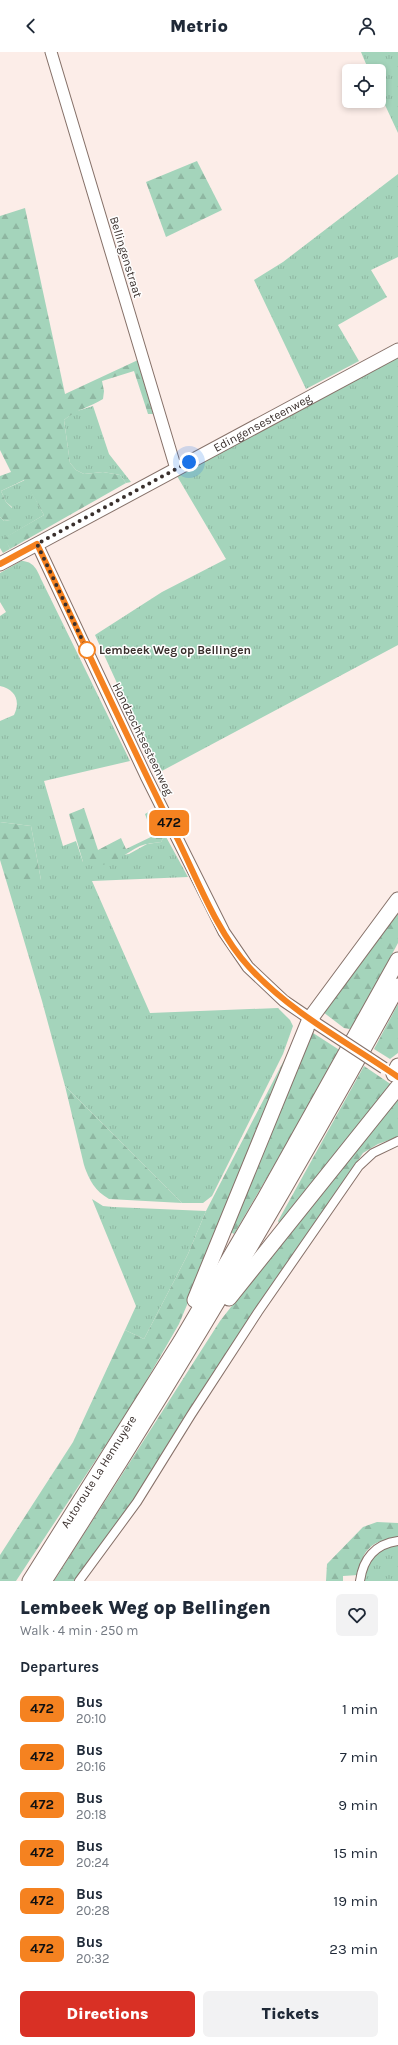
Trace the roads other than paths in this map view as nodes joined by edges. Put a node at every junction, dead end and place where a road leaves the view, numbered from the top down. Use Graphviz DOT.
graph roads {
  1 [pos="51,52"];
  2 [pos="398,350"];
  3 [pos="176,469"];
  4 [pos="37,544"];
  5 [pos="0,564"];
  6 [pos="398,900"];
  7 [pos="398,960"];
  8 [pos="398,986"];
  9 [pos="314,1021"];
  10 [pos="395,1074"];
  11 [pos="398,1141"];
  12 [pos="173,1377"];
  13 [pos="157,1380"];
  14 [pos="398,1541"];
  15 [pos="30,1581"];
  16 [pos="44,1581"];
  17 [pos="79,1581"];
  18 [pos="360,1581"];
  1 -- 3 [label="main road, Bellingenstraat"];
  2 -- 3 [label="main road, Edingensesteenweg"];
  3 -- 4 [label="main road, Edingensesteenweg"];
  4 -- 5 [label="main road, Edingensesteenweg"];
  4 -- 9 [label="main road, Hondzochtsesteenweg"];
  6 -- 9 [label="highway"];
  7 -- 13 [label="highway, Autoroute La Hennuyère"];
  8 -- 12 [label="highway"];
  9 -- 10 [label="main road, Hondzochtsesteenweg, bridge"];
  9 -- 13 [label="highway"];
  10 -- 12 [label="highway"];
  11 -- 17 [label="street"];
  12 -- 16 [label="highway, Autoroute La Hennuyère"];
  13 -- 15 [label="highway, Autoroute La Hennuyère"];
  14 -- 18 [label="street"];
}
